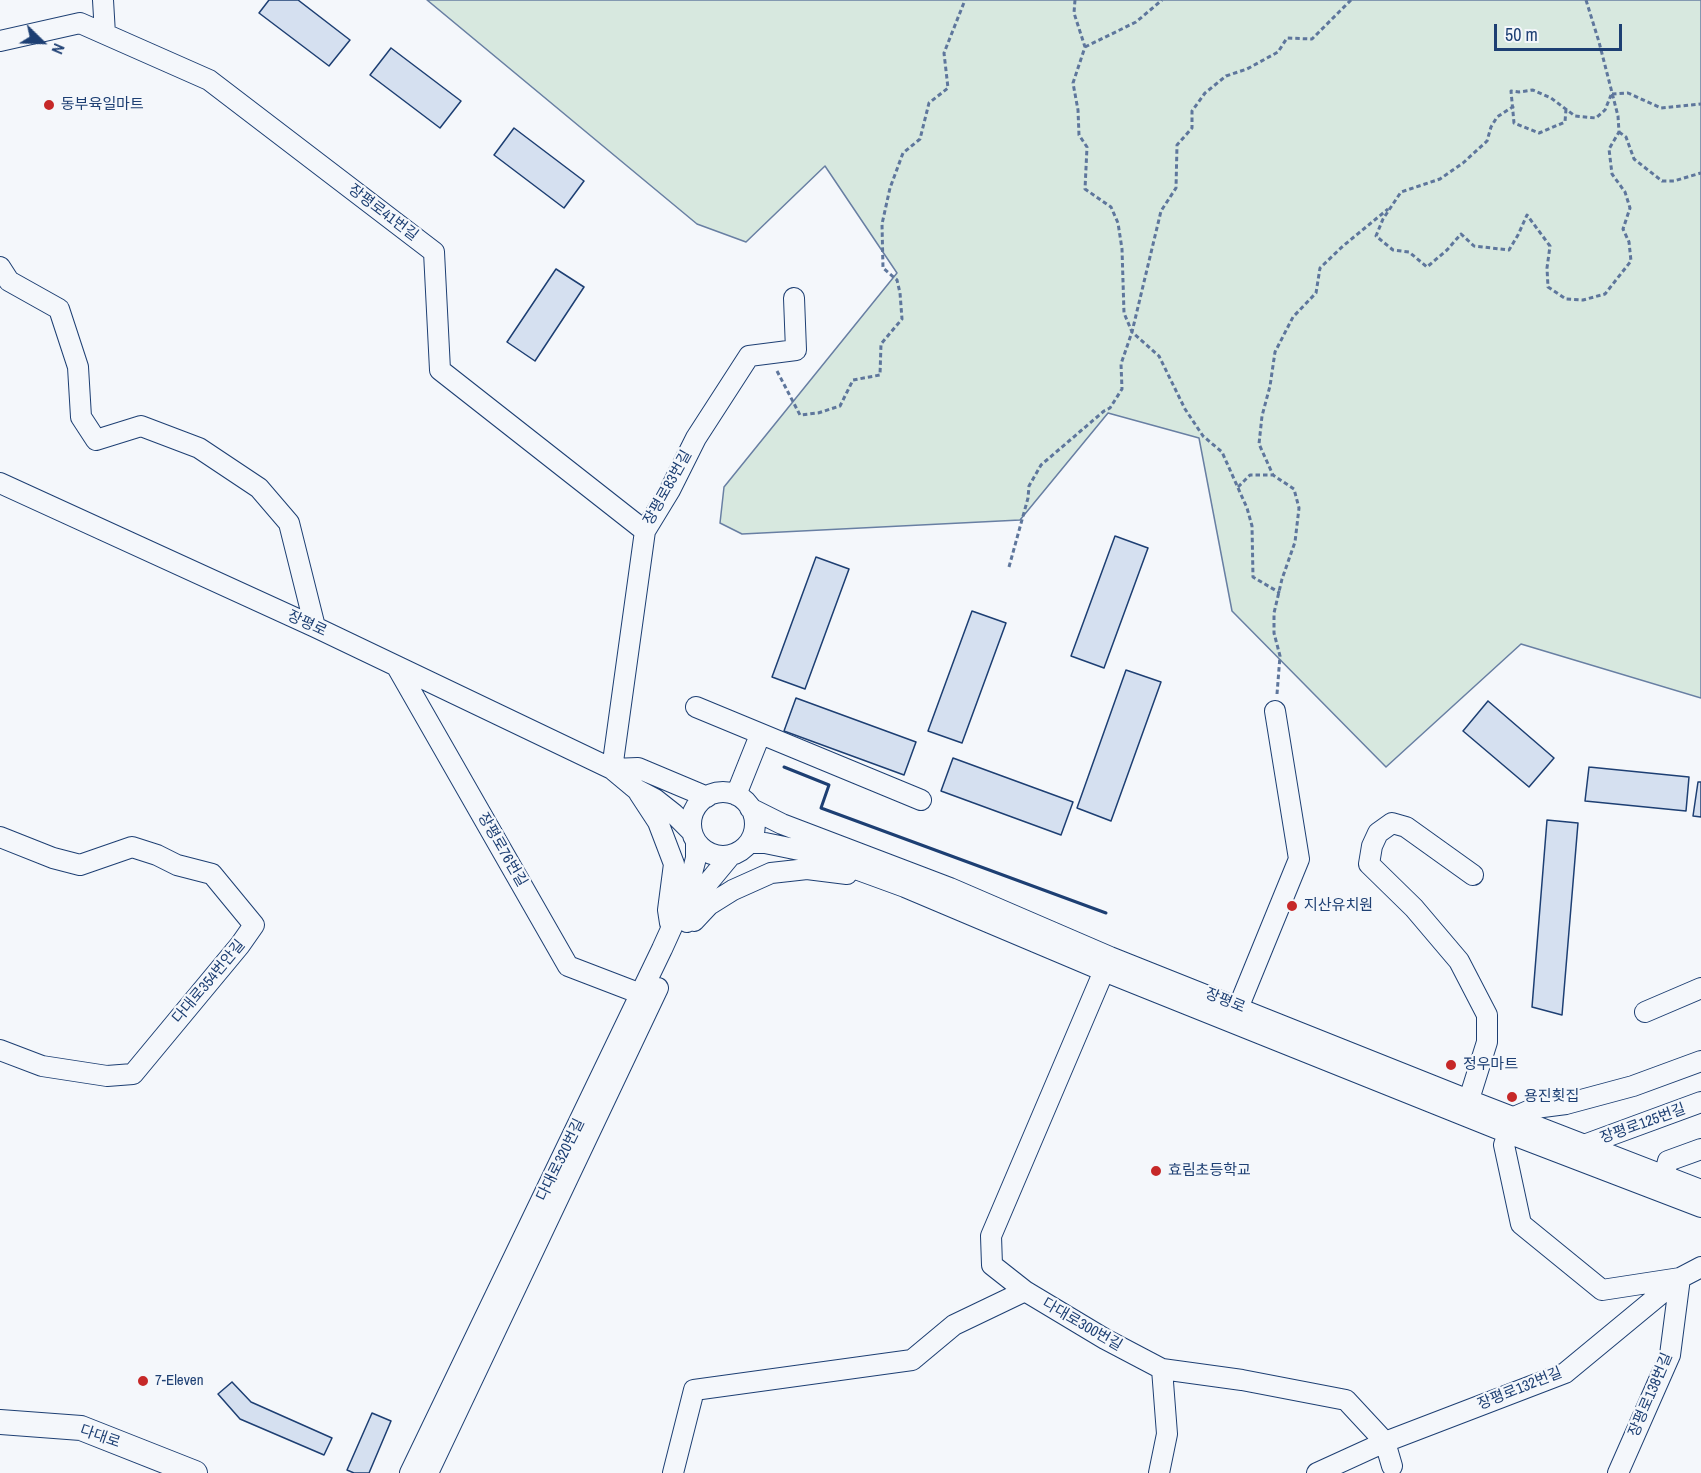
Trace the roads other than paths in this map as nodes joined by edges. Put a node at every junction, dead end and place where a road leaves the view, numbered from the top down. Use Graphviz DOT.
graph roads {
  1 [pos="103,0"];
  2 [pos="105,34"];
  3 [pos="0,40"];
  4 [pos="0,267"];
  5 [pos="794,298"];
  6 [pos="0,483"];
  7 [pos="645,531"];
  8 [pos="315,627"];
  9 [pos="397,667"];
  10 [pos="696,707"];
  11 [pos="1275,711"];
  12 [pos="760,735"];
  13 [pos="612,769"];
  14 [pos="636,789"];
  15 [pos="707,797"];
  16 [pos="921,800"];
  17 [pos="743,802"];
  18 [pos="0,837"];
  19 [pos="694,837"];
  20 [pos="749,843"];
  21 [pos="731,855"];
  22 [pos="866,873"];
  23 [pos="1473,875"];
  24 [pos="676,931"];
  25 [pos="1107,964"];
  26 [pos="1701,988"];
  27 [pos="641,993"];
  28 [pos="1645,1012"];
  29 [pos="1235,1014"];
  30 [pos="0,1050"];
  31 [pos="1701,1061"];
  32 [pos="1701,1102"];
  33 [pos="1467,1108"];
  34 [pos="1511,1125"];
  35 [pos="1584,1145"];
  36 [pos="1701,1149"];
  37 [pos="1664,1176"];
  38 [pos="1701,1190"];
  39 [pos="1701,1207"];
  40 [pos="1701,1267"];
  41 [pos="1680,1278"];
  42 [pos="1025,1291"];
  43 [pos="1162,1369"];
  44 [pos="0,1422"];
  45 [pos="1385,1442"];
  46 [pos="1392,1466"];
  47 [pos="195,1473"];
  48 [pos="410,1473"];
  49 [pos="428,1473"];
  50 [pos="673,1473"];
  51 [pos="1159,1473"];
  52 [pos="1317,1473"];
  53 [pos="1618,1473"];
  1 -- 2 [label="street"];
  2 -- 3 [label="street, 장평로41번길"];
  2 -- 7 [label="street, 장평로41번길"];
  4 -- 8 [label="street"];
  5 -- 7 [label="street, 장평로83번길"];
  6 -- 8 [label="street, 장평로"];
  7 -- 13 [label="street, 장평로83번길"];
  8 -- 9 [label="street, 장평로"];
  9 -- 13 [label="street, 장평로"];
  9 -- 27 [label="street, 장평로76번길"];
  10 -- 12 [label="street"];
  11 -- 29 [label="street"];
  12 -- 16 [label="street"];
  12 -- 17 [label="street"];
  13 -- 14 [label="street"];
  13 -- 15 [label="street"];
  14 -- 19 [label="street"];
  14 -- 24 [label="street"];
  15 -- 17 [label="street"];
  15 -- 19 [label="street"];
  17 -- 20 [label="street"];
  17 -- 25 [label="street, 장평로"];
  18 -- 30 [label="street, 다대로354번안길"];
  19 -- 21 [label="street"];
  19 -- 24 [label="street, 다대로320번길"];
  20 -- 21 [label="street"];
  20 -- 22 [label="street, 장평로"];
  21 -- 24 [label="street, 다대로320번길"];
  22 -- 24 [label="street"];
  22 -- 25 [label="street, 장평로"];
  23 -- 33 [label="street"];
  24 -- 27 [label="street, 다대로320번길"];
  24 -- 49 [label="street, 다대로320번길"];
  25 -- 29 [label="street, 장평로"];
  25 -- 42 [label="street"];
  26 -- 28 [label="street"];
  27 -- 48 [label="street, 다대로320번길"];
  29 -- 33 [label="street, 장평로"];
  31 -- 34 [label="street"];
  32 -- 35 [label="street, 장평로125번길"];
  33 -- 34 [label="street, 장평로"];
  34 -- 35 [label="street, 장평로"];
  34 -- 39 [label="street, 장평로"];
  34 -- 41 [label="street"];
  35 -- 37 [label="street, 장평로"];
  36 -- 37 [label="street"];
  37 -- 38 [label="street, 장평로"];
  40 -- 41 [label="street, 장평로132번길"];
  41 -- 45 [label="street, 장평로132번길"];
  41 -- 53 [label="street, 장평로138번길"];
  42 -- 43 [label="street, 다대로300번길"];
  42 -- 50 [label="street, 다대로300번길"];
  43 -- 45 [label="street, 다대로300번길"];
  43 -- 51 [label="street"];
  44 -- 47 [label="main road, 다대로"];
  45 -- 46 [label="street, 다대로300번길"];
  45 -- 52 [label="street, 장평로132번길"];
}
